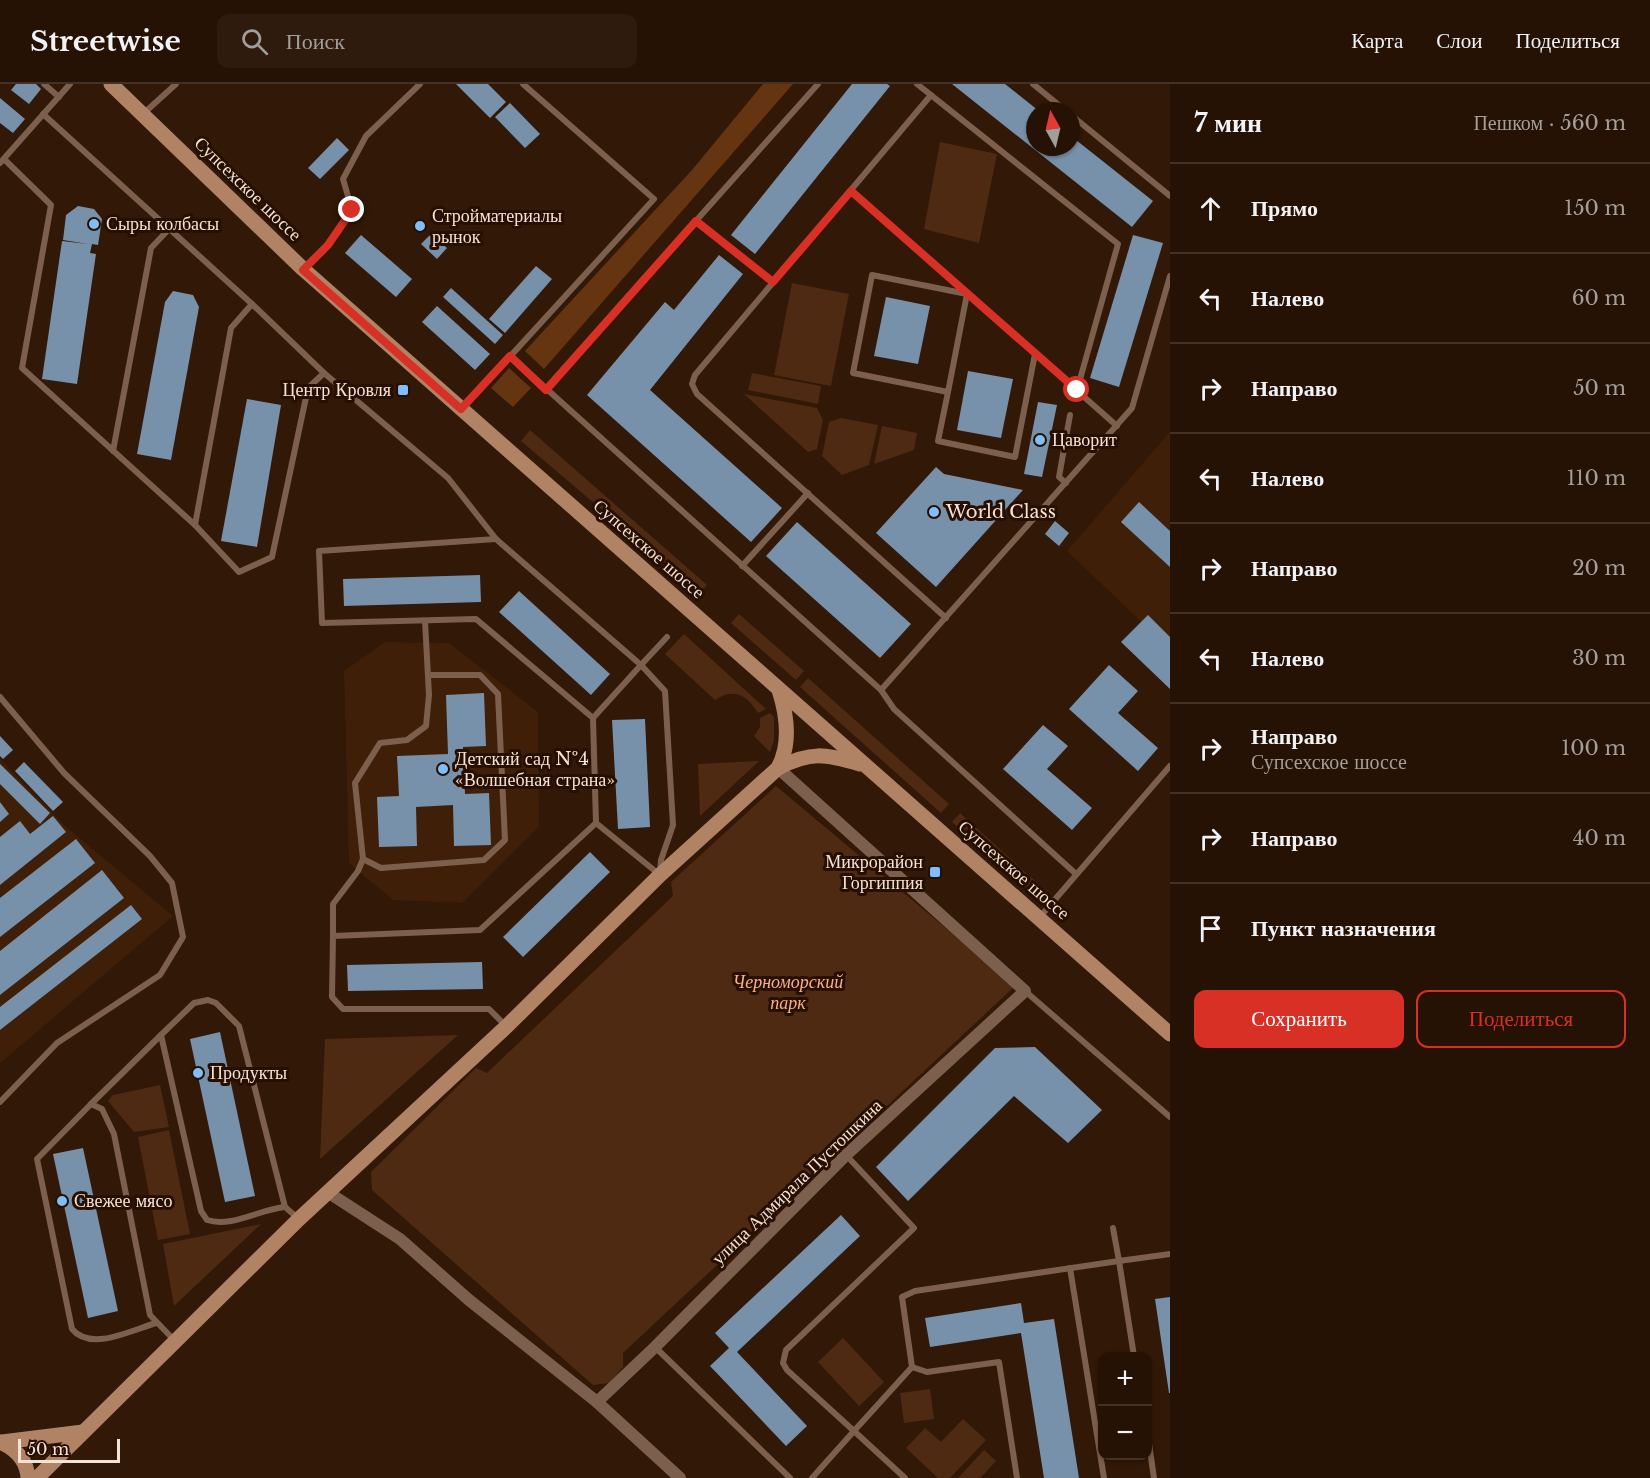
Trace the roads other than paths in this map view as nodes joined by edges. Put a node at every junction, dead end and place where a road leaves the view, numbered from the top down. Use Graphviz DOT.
graph roads {
  1 [pos="44,84"];
  2 [pos="70,84"];
  3 [pos="111,84"];
  4 [pos="176,84"];
  5 [pos="420,84"];
  6 [pos="523,84"];
  7 [pos="818,84"];
  8 [pos="917,84"];
  9 [pos="1033,84"];
  10 [pos="931,95"];
  11 [pos="59,97"];
  12 [pos="1055,102"];
  13 [pos="44,114"];
  14 [pos="144,114"];
  15 [pos="1080,122"];
  16 [pos="2,161"];
  17 [pos="851,191"];
  18 [pos="1170,196"];
  19 [pos="696,221"];
  20 [pos="169,229"];
  21 [pos="303,270"];
  22 [pos="1170,276"];
  23 [pos="773,282"];
  24 [pos="967,294"];
  25 [pos="252,304"];
  26 [pos="1035,354"];
  27 [pos="510,356"];
  28 [pos="324,373"];
  29 [pos="546,390"];
  30 [pos="1077,390"];
  31 [pos="948,393"];
  32 [pos="461,409"];
  33 [pos="1070,415"];
  34 [pos="1117,426"];
  35 [pos="113,451"];
  36 [pos="1066,483"];
  37 [pos="808,493"];
  38 [pos="195,525"];
  39 [pos="496,539"];
  40 [pos="742,566"];
  41 [pos="946,618"];
  42 [pos="425,621"];
  43 [pos="667,637"];
  44 [pos="641,665"];
  45 [pos="428,675"];
  46 [pos="779,689"];
  47 [pos="880,690"];
  48 [pos="0,697"];
  49 [pos="593,718"];
  50 [pos="866,766"];
  51 [pos="1170,766"];
  52 [pos="778,768"];
  53 [pos="596,823"];
  54 [pos="363,859"];
  55 [pos="1076,874"];
  56 [pos="660,875"];
  57 [pos="1038,918"];
  58 [pos="333,936"];
  59 [pos="1025,991"];
  60 [pos="507,1026"];
  61 [pos="1170,1034"];
  62 [pos="161,1035"];
  63 [pos="0,1102"];
  64 [pos="90,1104"];
  65 [pos="1170,1117"];
  66 [pos="846,1155"];
  67 [pos="329,1193"];
  68 [pos="285,1207"];
  69 [pos="299,1219"];
  70 [pos="1113,1228"];
  71 [pos="1170,1254"];
  72 [pos="1119,1261"];
  73 [pos="1070,1268"];
  74 [pos="156,1323"];
  75 [pos="174,1340"];
  76 [pos="655,1347"];
  77 [pos="1133,1352"];
  78 [pos="912,1366"];
  79 [pos="597,1402"];
  80 [pos="854,1431"];
  81 [pos="83,1432"];
  82 [pos="1,1442"];
  83 [pos="1151,1460"];
  84 [pos="28,1478"];
  85 [pos="37,1478"];
  86 [pos="680,1478"];
  87 [pos="790,1478"];
  88 [pos="812,1478"];
  89 [pos="905,1478"];
  90 [pos="1017,1478"];
  91 [pos="1104,1478"];
  92 [pos="1154,1478"];
  1 -- 11 [label="lane"];
  2 -- 11 [label="lane"];
  3 -- 14 [label="main road, Супсехское шоссе"];
  4 -- 14 [label="lane"];
  5 -- 21 [label="lane"];
  6 -- 27 [label="lane"];
  7 -- 19 [label="lane"];
  8 -- 10 [label="lane"];
  9 -- 12 [label="lane"];
  10 -- 17 [label="lane"];
  10 -- 30 [label="lane"];
  11 -- 13 [label="lane"];
  13 -- 16 [label="lane"];
  13 -- 20 [label="lane"];
  14 -- 21 [label="main road, Супсехское шоссе"];
  15 -- 18 [label="lane"];
  16 -- 35 [label="lane"];
  17 -- 23 [label="lane"];
  17 -- 24 [label="lane"];
  19 -- 23 [label="lane"];
  19 -- 29 [label="lane"];
  20 -- 25 [label="lane"];
  20 -- 35 [label="lane"];
  21 -- 32 [label="main road, Супсехское шоссе"];
  22 -- 34 [label="lane"];
  23 -- 37 [label="lane"];
  24 -- 26 [label="lane"];
  24 -- 31 [label="lane"];
  24 -- 31 [label="lane"];
  25 -- 28 [label="lane"];
  25 -- 38 [label="lane"];
  26 -- 30 [label="lane"];
  26 -- 31 [label="lane"];
  27 -- 29 [label="lane"];
  27 -- 32 [label="lane"];
  28 -- 38 [label="lane"];
  28 -- 39 [label="lane"];
  29 -- 40 [label="lane"];
  30 -- 34 [label="lane"];
  32 -- 46 [label="main road, Супсехское шоссе"];
  33 -- 36 [label="lane"];
  34 -- 36 [label="lane"];
  35 -- 38 [label="lane"];
  36 -- 41 [label="lane"];
  37 -- 40 [label="lane"];
  37 -- 41 [label="lane"];
  39 -- 42 [label="lane"];
  39 -- 44 [label="lane"];
  40 -- 47 [label="lane"];
  41 -- 47 [label="lane"];
  42 -- 45 [label="lane"];
  42 -- 49 [label="lane"];
  43 -- 44 [label="lane"];
  44 -- 49 [label="lane"];
  44 -- 56 [label="lane"];
  45 -- 54 [label="lane"];
  45 -- 54 [label="lane"];
  46 -- 50 [label="main road, Супсехское шоссе"];
  46 -- 52 [label="main road"];
  47 -- 55 [label="lane"];
  48 -- 63 [label="lane"];
  49 -- 53 [label="lane"];
  50 -- 52 [label="main road"];
  50 -- 57 [label="main road, Супсехское шоссе"];
  51 -- 55 [label="lane"];
  52 -- 56 [label="main road"];
  52 -- 59 [label="street"];
  53 -- 56 [label="lane"];
  53 -- 58 [label="lane"];
  54 -- 58 [label="lane"];
  55 -- 57 [label="lane"];
  56 -- 60 [label="main road"];
  57 -- 61 [label="main road, Супсехское шоссе"];
  58 -- 60 [label="lane"];
  59 -- 65 [label="lane"];
  59 -- 66 [label="street, улица Адмирала Пустошкина"];
  60 -- 67 [label="main road"];
  62 -- 64 [label="lane"];
  62 -- 68 [label="lane"];
  62 -- 68 [label="lane"];
  64 -- 74 [label="lane"];
  64 -- 74 [label="lane"];
  66 -- 76 [label="street, улица Адмирала Пустошкина"];
  66 -- 80 [label="lane"];
  67 -- 69 [label="main road"];
  67 -- 79 [label="street"];
  68 -- 69 [label="lane"];
  69 -- 75 [label="main road"];
  70 -- 72 [label="lane"];
  71 -- 72 [label="lane"];
  72 -- 73 [label="lane"];
  72 -- 77 [label="lane"];
  73 -- 78 [label="lane"];
  73 -- 91 [label="lane"];
  74 -- 75 [label="lane"];
  75 -- 81 [label="main road"];
  76 -- 79 [label="street, улица Адмирала Пустошкина"];
  76 -- 87 [label="lane"];
  78 -- 80 [label="lane"];
  78 -- 90 [label="lane"];
  79 -- 86 [label="street"];
  80 -- 88 [label="lane"];
  80 -- 89 [label="lane"];
  81 -- 82 [label="main road"];
  81 -- 85 [label="main road"];
  82 -- 84 [label="main road"];
  83 -- 92 [label="lane"];
}
